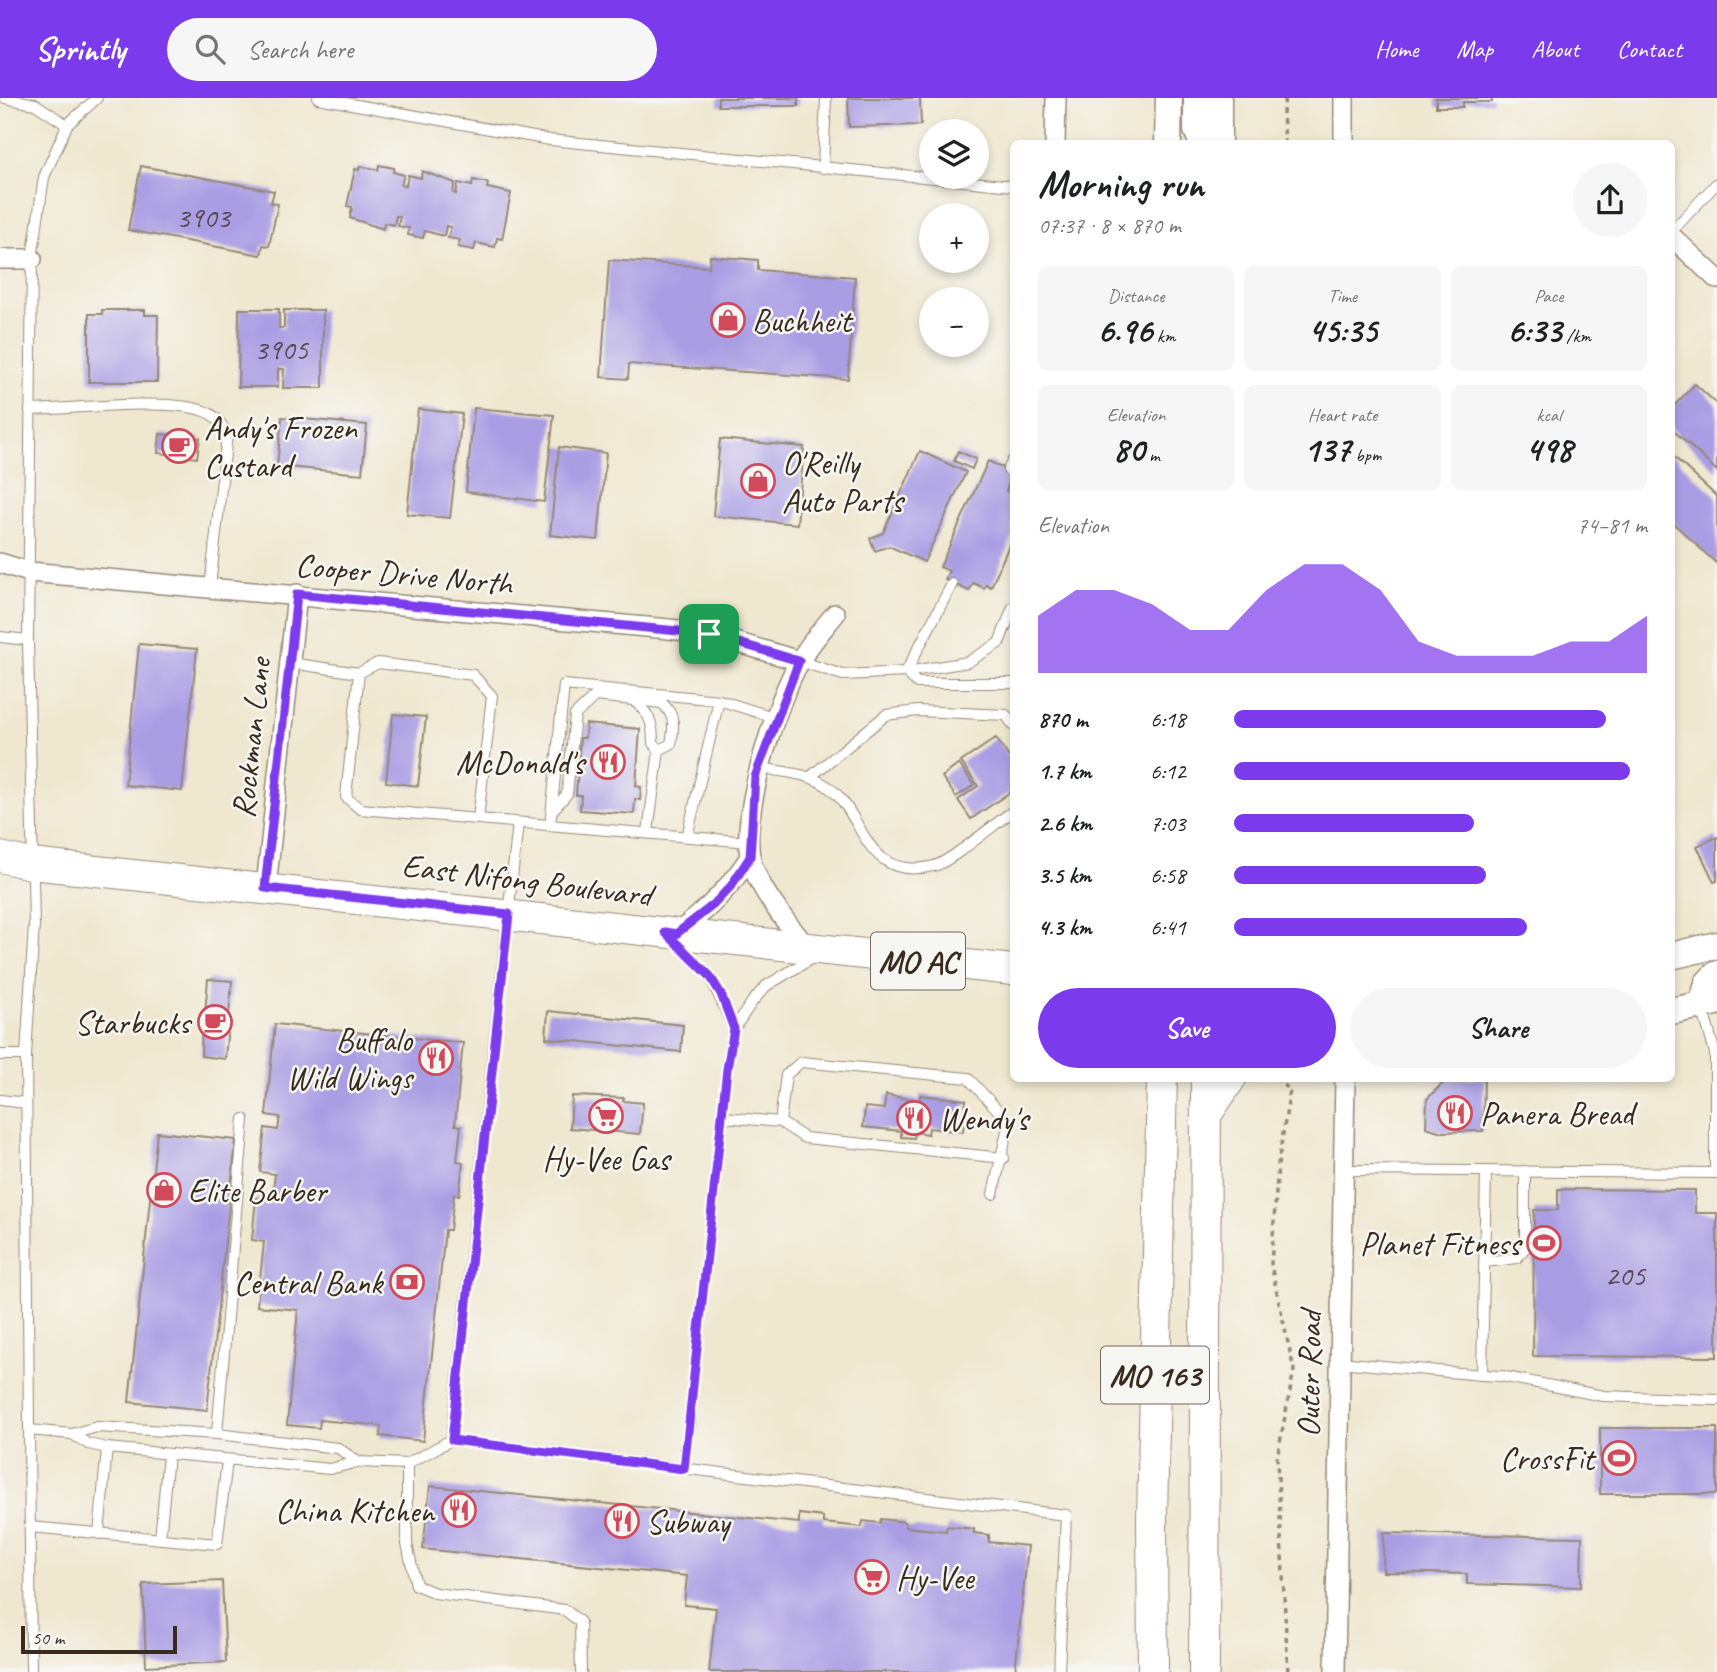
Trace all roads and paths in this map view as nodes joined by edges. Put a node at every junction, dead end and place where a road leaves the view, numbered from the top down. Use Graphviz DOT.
graph roads {
  1 [pos="97,98"];
  2 [pos="318,98"];
  3 [pos="826,98"];
  4 [pos="1056,98"];
  5 [pos="1169,98"];
  6 [pos="1197,98"];
  7 [pos="1218,98"];
  8 [pos="1285,98"];
  9 [pos="1344,98"];
  10 [pos="2,100"];
  11 [pos="67,125"];
  12 [pos="1055,140"];
  13 [pos="1168,140"];
  14 [pos="1201,140"];
  15 [pos="1218,140"];
  16 [pos="1285,140"];
  17 [pos="1344,140"];
  18 [pos="823,168"];
  19 [pos="1717,183"];
  20 [pos="1010,186"];
  21 [pos="1675,230"];
  22 [pos="1675,238"];
  23 [pos="0,259"];
  24 [pos="32,259"];
  25 [pos="1717,279"];
  26 [pos="30,410"];
  27 [pos="0,563"];
  28 [pos="29,572"];
  29 [pos="953,583"];
  30 [pos="210,587"];
  31 [pos="297,594"];
  32 [pos="835,614"];
  33 [pos="1010,615"];
  34 [pos="0,637"];
  35 [pos="28,640"];
  36 [pos="799,661"];
  37 [pos="290,663"];
  38 [pos="905,672"];
  39 [pos="359,673"];
  40 [pos="1010,683"];
  41 [pos="631,698"];
  42 [pos="719,700"];
  43 [pos="777,718"];
  44 [pos="1010,721"];
  45 [pos="659,750"];
  46 [pos="759,768"];
  47 [pos="810,777"];
  48 [pos="552,811"];
  49 [pos="1010,813"];
  50 [pos="478,819"];
  51 [pos="517,823"];
  52 [pos="550,825"];
  53 [pos="648,832"];
  54 [pos="687,836"];
  55 [pos="750,849"];
  56 [pos="0,858"];
  57 [pos="31,864"];
  58 [pos="0,867"];
  59 [pos="265,888"];
  60 [pos="509,914"];
  61 [pos="670,933"];
  62 [pos="1717,945"];
  63 [pos="816,951"];
  64 [pos="1675,955"];
  65 [pos="1010,970"];
  66 [pos="1717,974"];
  67 [pos="1709,1004"];
  68 [pos="1675,1009"];
  69 [pos="734,1029"];
  70 [pos="0,1055"];
  71 [pos="26,1055"];
  72 [pos="1150,1082"];
  73 [pos="1162,1082"];
  74 [pos="1206,1082"];
  75 [pos="1228,1082"];
  76 [pos="1281,1082"];
  77 [pos="1345,1082"];
  78 [pos="0,1100"];
  79 [pos="26,1103"];
  80 [pos="1161,1112"];
  81 [pos="1206,1115"];
  82 [pos="723,1118"];
  83 [pos="244,1119"];
  84 [pos="780,1122"];
  85 [pos="1003,1158"];
  86 [pos="1345,1170"];
  87 [pos="1486,1171"];
  88 [pos="1525,1171"];
  89 [pos="1716,1173"];
  90 [pos="993,1194"];
  91 [pos="1485,1262"];
  92 [pos="1339,1362"];
  93 [pos="1482,1376"];
  94 [pos="1717,1400"];
  95 [pos="29,1430"];
  96 [pos="72,1434"];
  97 [pos="217,1434"];
  98 [pos="452,1440"];
  99 [pos="107,1448"];
  100 [pos="168,1455"];
  101 [pos="227,1461"];
  102 [pos="358,1462"];
  103 [pos="407,1464"];
  104 [pos="684,1469"];
  105 [pos="30,1527"];
  106 [pos="99,1534"];
  107 [pos="160,1539"];
  108 [pos="31,1672"];
  109 [pos="581,1672"];
  110 [pos="1059,1672"];
  111 [pos="1153,1672"];
  112 [pos="1204,1672"];
  113 [pos="1288,1672"];
  114 [pos="1335,1672"];
  1 -- 11 [label="lane"];
  2 -- 18 [label="lane"];
  3 -- 18 [label="lane"];
  4 -- 12 [label="street"];
  5 -- 13 [label="main road"];
  6 -- 14 [label="main road"];
  7 -- 15 [label="main road"];
  8 -- 16 [label="path"];
  9 -- 17 [label="street"];
  10 -- 11 [label="lane"];
  11 -- 24 [label="lane"];
  18 -- 20 [label="lane"];
  19 -- 21 [label="lane"];
  22 -- 25 [label="street"];
  23 -- 24 [label="street"];
  24 -- 26 [label="lane"];
  26 -- 28 [label="lane"];
  26 -- 30 [label="lane"];
  27 -- 28 [label="street, Cooper Drive North"];
  28 -- 30 [label="street, Cooper Drive North"];
  28 -- 35 [label="lane"];
  29 -- 38 [label="lane"];
  30 -- 31 [label="street, Cooper Drive North"];
  31 -- 36 [label="street, Cooper Drive North"];
  31 -- 37 [label="street, Rockman Lane"];
  32 -- 36 [label="street"];
  33 -- 38 [label="lane"];
  34 -- 35 [label="lane"];
  35 -- 57 [label="lane"];
  36 -- 38 [label="lane"];
  36 -- 43 [label="street"];
  37 -- 39 [label="lane"];
  37 -- 59 [label="street, Rockman Lane"];
  38 -- 40 [label="lane"];
  39 -- 50 [label="lane"];
  39 -- 50 [label="lane"];
  41 -- 45 [label="lane"];
  41 -- 45 [label="lane"];
  41 -- 48 [label="lane"];
  42 -- 43 [label="lane"];
  42 -- 48 [label="lane"];
  42 -- 54 [label="lane"];
  43 -- 46 [label="street"];
  44 -- 47 [label="lane"];
  45 -- 53 [label="lane"];
  46 -- 47 [label="lane"];
  46 -- 55 [label="street"];
  47 -- 49 [label="lane"];
  48 -- 52 [label="lane"];
  50 -- 51 [label="lane"];
  51 -- 52 [label="lane"];
  51 -- 60 [label="lane"];
  52 -- 53 [label="lane"];
  53 -- 54 [label="lane"];
  54 -- 55 [label="lane"];
  55 -- 61 [label="street"];
  55 -- 63 [label="street"];
  56 -- 57 [label="main road, East Nifong Boulevard / MO AC"];
  57 -- 58 [label="main road, East Nifong Boulevard / MO AC"];
  57 -- 59 [label="main road, East Nifong Boulevard / MO AC"];
  57 -- 71 [label="lane"];
  59 -- 60 [label="main road, East Nifong Boulevard / MO AC"];
  60 -- 61 [label="main road, East Nifong Boulevard / MO AC"];
  60 -- 98 [label="lane"];
  61 -- 63 [label="main road, East Nifong Boulevard / MO AC"];
  61 -- 69 [label="lane"];
  62 -- 64 [label="main road"];
  63 -- 65 [label="main road, East Nifong Boulevard / MO AC"];
  63 -- 69 [label="lane"];
  66 -- 67 [label="main road"];
  67 -- 68 [label="main road"];
  67 -- 89 [label="lane"];
  69 -- 82 [label="lane"];
  70 -- 71 [label="lane"];
  71 -- 79 [label="lane"];
  72 -- 80 [label="main road"];
  73 -- 80 [label="main road, MO 163"];
  74 -- 81 [label="main road, MO 163"];
  75 -- 81 [label="main road"];
  76 -- 113 [label="path"];
  77 -- 86 [label="street, Outer Road"];
  78 -- 79 [label="lane"];
  79 -- 95 [label="lane"];
  80 -- 111 [label="main road, MO 163"];
  81 -- 112 [label="main road, MO 163"];
  82 -- 84 [label="lane"];
  82 -- 104 [label="lane"];
  83 -- 97 [label="lane"];
  84 -- 85 [label="lane"];
  84 -- 85 [label="lane"];
  85 -- 90 [label="lane"];
  86 -- 87 [label="lane"];
  86 -- 92 [label="street, Outer Road"];
  87 -- 88 [label="lane"];
  87 -- 91 [label="lane"];
  88 -- 89 [label="lane"];
  88 -- 91 [label="lane"];
  91 -- 93 [label="lane"];
  92 -- 93 [label="lane"];
  92 -- 114 [label="street, Outer Road"];
  93 -- 94 [label="lane"];
  95 -- 96 [label="lane"];
  95 -- 105 [label="lane"];
  96 -- 97 [label="lane"];
  96 -- 99 [label="lane"];
  97 -- 102 [label="lane"];
  98 -- 103 [label="lane"];
  98 -- 104 [label="lane"];
  99 -- 100 [label="lane"];
  99 -- 106 [label="lane"];
  100 -- 101 [label="lane"];
  100 -- 107 [label="lane"];
  101 -- 102 [label="lane"];
  101 -- 107 [label="lane"];
  102 -- 103 [label="lane"];
  103 -- 109 [label="lane"];
  104 -- 110 [label="lane"];
  105 -- 106 [label="lane"];
  105 -- 108 [label="lane"];
  106 -- 107 [label="lane"];
}
